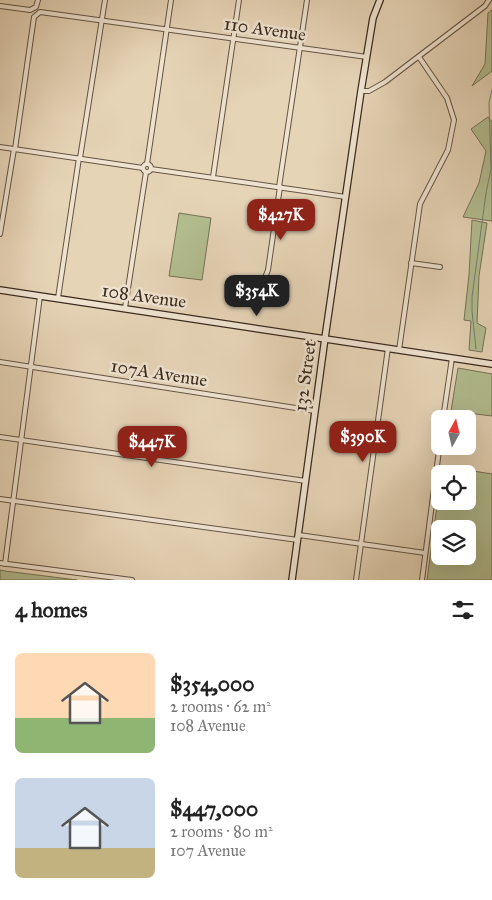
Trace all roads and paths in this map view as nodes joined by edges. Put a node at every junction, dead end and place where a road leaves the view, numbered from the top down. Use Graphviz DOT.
graph roads {
  1 [pos="105,0"];
  2 [pos="172,0"];
  3 [pos="239,0"];
  4 [pos="307,0"];
  5 [pos="380,0"];
  6 [pos="489,0"];
  7 [pos="37,2"];
  8 [pos="0,6"];
  9 [pos="102,20"];
  10 [pos="167,29"];
  11 [pos="233,38"];
  12 [pos="300,48"];
  13 [pos="367,57"];
  14 [pos="419,57"];
  15 [pos="362,91"];
  16 [pos="0,147"];
  17 [pos="14,149"];
  18 [pos="80,158"];
  19 [pos="149,166"];
  20 [pos="143,168"];
  21 [pos="146,172"];
  22 [pos="213,177"];
  23 [pos="279,187"];
  24 [pos="346,196"];
  25 [pos="0,234"];
  26 [pos="410,263"];
  27 [pos="440,267"];
  28 [pos="261,284"];
  29 [pos="0,290"];
  30 [pos="40,296"];
  31 [pos="58,298"];
  32 [pos="125,308"];
  33 [pos="325,338"];
  34 [pos="388,348"];
  35 [pos="399,350"];
  36 [pos="452,358"];
  37 [pos="0,362"];
  38 [pos="492,364"];
  39 [pos="31,367"];
  40 [pos="444,410"];
  41 [pos="315,411"];
  42 [pos="0,437"];
  43 [pos="21,440"];
  44 [pos="438,455"];
  45 [pos="306,481"];
  46 [pos="0,500"];
  47 [pos="13,501"];
  48 [pos="298,537"];
  49 [pos="361,544"];
  50 [pos="425,553"];
  51 [pos="3,563"];
  52 [pos="132,580"];
  53 [pos="292,580"];
  54 [pos="356,580"];
  55 [pos="422,580"];
  1 -- 9 [label="street"];
  2 -- 10 [label="street"];
  3 -- 11 [label="street"];
  4 -- 12 [label="street"];
  5 -- 13 [label="main road, 132 Street"];
  6 -- 14 [label="street"];
  7 -- 8 [label="street"];
  9 -- 10 [label="street, 110 Avenue"];
  9 -- 17 [label="street, 110 Avenue"];
  9 -- 18 [label="street"];
  10 -- 11 [label="street, 110 Avenue"];
  10 -- 19 [label="street"];
  11 -- 12 [label="street, 110 Avenue"];
  11 -- 22 [label="street"];
  12 -- 13 [label="street, 110 Avenue"];
  12 -- 23 [label="street"];
  13 -- 15 [label="main road, 132 Street"];
  14 -- 15 [label="street"];
  14 -- 26 [label="street"];
  15 -- 24 [label="main road, 132 Street"];
  16 -- 17 [label="street"];
  17 -- 18 [label="street"];
  17 -- 25 [label="street"];
  18 -- 20 [label="street"];
  18 -- 31 [label="street"];
  19 -- 20 [label="street"];
  19 -- 21 [label="street"];
  19 -- 22 [label="street"];
  20 -- 21 [label="street"];
  21 -- 32 [label="street"];
  22 -- 23 [label="street"];
  23 -- 24 [label="street"];
  23 -- 28 [label="street"];
  24 -- 33 [label="main road, 132 Street"];
  26 -- 27 [label="street"];
  26 -- 35 [label="street"];
  29 -- 30 [label="main road, 108 Avenue"];
  30 -- 31 [label="main road, 108 Avenue"];
  30 -- 39 [label="street"];
  31 -- 32 [label="main road, 108 Avenue"];
  32 -- 33 [label="main road, 108 Avenue"];
  33 -- 34 [label="main road, 108 Avenue"];
  33 -- 41 [label="main road, 132 Street"];
  34 -- 35 [label="main road, 108 Avenue"];
  34 -- 49 [label="street"];
  35 -- 36 [label="main road, 108 Avenue"];
  36 -- 38 [label="main road, 108 Avenue"];
  36 -- 40 [label="street"];
  37 -- 39 [label="street, 107A Avenue"];
  39 -- 41 [label="street, 107A Avenue"];
  39 -- 43 [label="street"];
  41 -- 45 [label="main road, 132 Street"];
  42 -- 43 [label="street"];
  43 -- 45 [label="street"];
  43 -- 47 [label="street"];
  44 -- 50 [label="street"];
  45 -- 48 [label="main road, 132 Street"];
  46 -- 47 [label="street"];
  47 -- 48 [label="street"];
  47 -- 51 [label="street"];
  48 -- 49 [label="street"];
  48 -- 53 [label="main road, 132 Street"];
  49 -- 50 [label="street"];
  49 -- 54 [label="street"];
  50 -- 55 [label="street"];
  51 -- 52 [label="street"];
}
